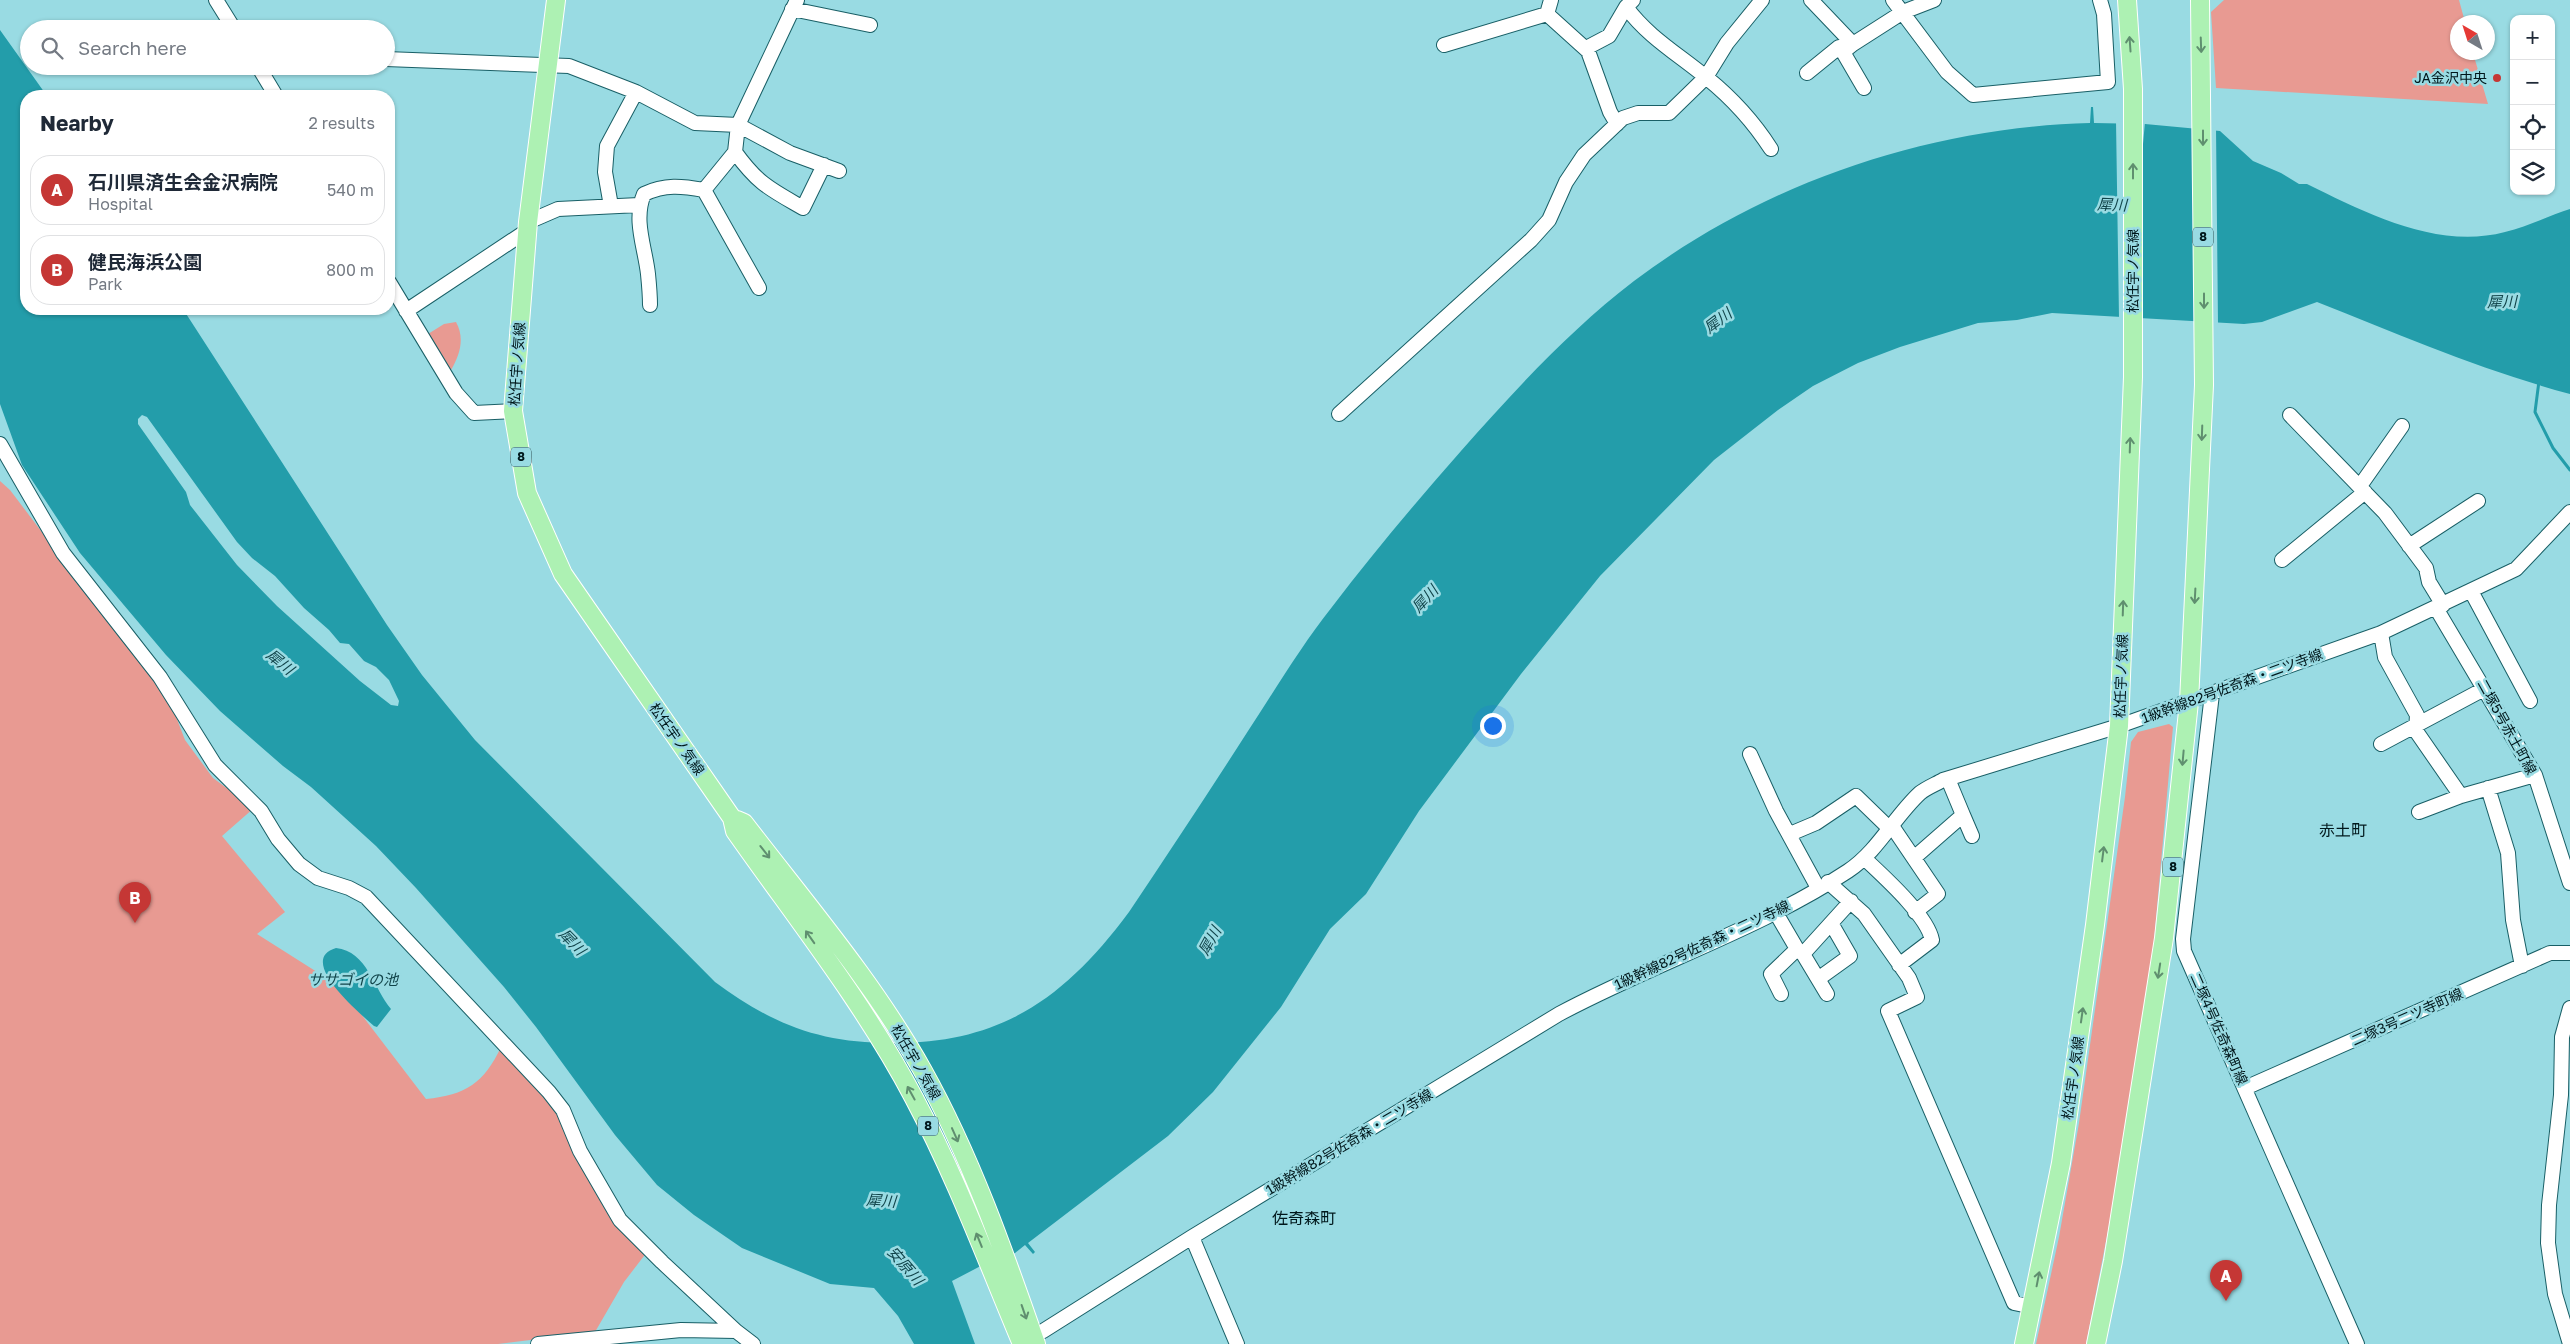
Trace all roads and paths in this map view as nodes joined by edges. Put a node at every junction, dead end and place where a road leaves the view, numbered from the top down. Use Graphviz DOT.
graph roads {
  1 [pos="216,0"];
  2 [pos="556,0"];
  3 [pos="1551,0"];
  4 [pos="1811,0"];
  5 [pos="1893,0"];
  6 [pos="1934,0"];
  7 [pos="2100,0"];
  8 [pos="2127,0"];
  9 [pos="2200,0"];
  10 [pos="1752,3"];
  11 [pos="1630,4"];
  12 [pos="795,5"];
  13 [pos="1903,12"];
  14 [pos="1547,14"];
  15 [pos="228,20"];
  16 [pos="870,25"];
  17 [pos="1444,45"];
  18 [pos="1848,48"];
  19 [pos="1588,51"];
  20 [pos="395,59"];
  21 [pos="549,64"];
  22 [pos="1807,73"];
  23 [pos="263,75"];
  24 [pos="1706,77"];
  25 [pos="1864,88"];
  26 [pos="272,90"];
  27 [pos="636,92"];
  28 [pos="1617,124"];
  29 [pos="738,125"];
  30 [pos="1771,149"];
  31 [pos="735,152"];
  32 [pos="824,165"];
  33 [pos="839,171"];
  34 [pos="704,190"];
  35 [pos="639,205"];
  36 [pos="611,206"];
  37 [pos="528,226"];
  38 [pos="759,288"];
  39 [pos="395,292"];
  40 [pos="650,305"];
  41 [pos="406,311"];
  42 [pos="514,411"];
  43 [pos="1339,414"];
  44 [pos="2290,415"];
  45 [pos="2402,426"];
  46 [pos="0,444"];
  47 [pos="2362,489"];
  48 [pos="2478,501"];
  49 [pos="2570,512"];
  50 [pos="2409,546"];
  51 [pos="2282,560"];
  52 [pos="2471,590"];
  53 [pos="2439,606"];
  54 [pos="2382,633"];
  55 [pos="2484,688"];
  56 [pos="2212,694"];
  57 [pos="2530,701"];
  58 [pos="2189,702"];
  59 [pos="2418,724"];
  60 [pos="2118,726"];
  61 [pos="2381,744"];
  62 [pos="1750,754"];
  63 [pos="2535,775"];
  64 [pos="1948,779"];
  65 [pos="2488,788"];
  66 [pos="2461,796"];
  67 [pos="2419,812"];
  68 [pos="1963,815"];
  69 [pos="732,818"];
  70 [pos="1891,827"];
  71 [pos="1790,834"];
  72 [pos="1972,836"];
  73 [pos="1915,857"];
  74 [pos="1864,858"];
  75 [pos="2570,883"];
  76 [pos="1823,885"];
  77 [pos="1851,901"];
  78 [pos="1915,912"];
  79 [pos="1776,913"];
  80 [pos="1831,923"];
  81 [pos="2164,938"];
  82 [pos="1800,951"];
  83 [pos="2184,951"];
  84 [pos="2570,953"];
  85 [pos="1899,965"];
  86 [pos="2522,966"];
  87 [pos="1818,979"];
  88 [pos="1781,994"];
  89 [pos="1827,994"];
  90 [pos="2570,1008"];
  91 [pos="2245,1088"];
  92 [pos="1192,1237"];
  93 [pos="1005,1282"];
  94 [pos="2033,1307"];
  95 [pos="736,1331"];
  96 [pos="1026,1342"];
  97 [pos="538,1344"];
  98 [pos="753,1344"];
  99 [pos="1238,1344"];
  100 [pos="2024,1344"];
  101 [pos="2096,1344"];
  102 [pos="2357,1344"];
  103 [pos="2570,1344"];
  1 -- 15 [label="street"];
  2 -- 21 [label="main road, 松任宇ノ気線 / 8"];
  3 -- 14 [label="street"];
  4 -- 18 [label="street"];
  5 -- 13 [label="street"];
  6 -- 13 [label="street"];
  7 -- 13 [label="street"];
  60 -- 8 [label="main road, 松任宇ノ気線, one-way"];
  9 -- 58 [label="main road, 8, one-way"];
  10 -- 24 [label="street"];
  11 -- 19 [label="street"];
  11 -- 24 [label="street"];
  12 -- 16 [label="street"];
  12 -- 29 [label="street"];
  13 -- 18 [label="street"];
  14 -- 17 [label="street"];
  14 -- 19 [label="street"];
  18 -- 22 [label="street"];
  18 -- 25 [label="street"];
  19 -- 28 [label="street"];
  20 -- 21 [label="street"];
  21 -- 27 [label="street"];
  21 -- 37 [label="main road, 松任宇ノ気線 / 8"];
  23 -- 26 [label="street"];
  24 -- 28 [label="street"];
  24 -- 30 [label="street"];
  27 -- 29 [label="street"];
  27 -- 36 [label="street"];
  28 -- 43 [label="street"];
  29 -- 31 [label="street"];
  29 -- 32 [label="street"];
  31 -- 32 [label="street"];
  31 -- 34 [label="street"];
  32 -- 33 [label="street"];
  34 -- 35 [label="street"];
  34 -- 38 [label="street"];
  35 -- 36 [label="street"];
  35 -- 40 [label="street"];
  36 -- 37 [label="street"];
  37 -- 41 [label="street"];
  37 -- 42 [label="main road, 松任宇ノ気線 / 8"];
  39 -- 41 [label="street"];
  41 -- 42 [label="street"];
  42 -- 69 [label="main road, 松任宇ノ気線 / 8"];
  44 -- 47 [label="street, 二塚5号赤土町線"];
  45 -- 47 [label="street"];
  46 -- 95 [label="street"];
  47 -- 50 [label="street, 二塚5号赤土町線"];
  47 -- 51 [label="street"];
  48 -- 50 [label="street"];
  49 -- 52 [label="street, 1級幹線82号佐奇森・二ツ寺線"];
  50 -- 53 [label="street, 二塚5号赤土町線"];
  52 -- 53 [label="street, 1級幹線82号佐奇森・二ツ寺線"];
  52 -- 57 [label="street"];
  53 -- 54 [label="street, 1級幹線82号佐奇森・二ツ寺線"];
  53 -- 55 [label="street, 二塚5号赤土町線"];
  54 -- 56 [label="street, 1級幹線82号佐奇森・二ツ寺線"];
  54 -- 59 [label="street"];
  55 -- 59 [label="street"];
  55 -- 63 [label="street, 二塚5号赤土町線"];
  56 -- 58 [label="street, 1級幹線82号佐奇森・二ツ寺線"];
  56 -- 83 [label="street, 二塚4号佐奇森町線"];
  58 -- 60 [label="street, 1級幹線82号佐奇森・二ツ寺線"];
  58 -- 81 [label="main road, 8, one-way"];
  59 -- 61 [label="street"];
  59 -- 66 [label="street"];
  60 -- 64 [label="street, 1級幹線82号佐奇森・二ツ寺線"];
  94 -- 60 [label="main road, 松任宇ノ気線, one-way"];
  62 -- 71 [label="street"];
  63 -- 65 [label="street"];
  63 -- 75 [label="street, 二塚5号赤土町線"];
  64 -- 68 [label="street"];
  64 -- 70 [label="street, 1級幹線82号佐奇森・二ツ寺線"];
  65 -- 66 [label="street"];
  65 -- 86 [label="street"];
  66 -- 67 [label="street"];
  68 -- 72 [label="street"];
  68 -- 73 [label="street"];
  93 -- 69 [label="main road, 松任宇ノ気線 / 8, one-way"];
  69 -- 93 [label="main road, 松任宇ノ気線 / 8, one-way"];
  70 -- 71 [label="street"];
  70 -- 73 [label="street"];
  70 -- 74 [label="street, 1級幹線82号佐奇森・二ツ寺線"];
  71 -- 76 [label="street"];
  73 -- 78 [label="street"];
  74 -- 76 [label="street, 1級幹線82号佐奇森・二ツ寺線"];
  74 -- 78 [label="street"];
  76 -- 77 [label="street"];
  76 -- 79 [label="street, 1級幹線82号佐奇森・二ツ寺線"];
  77 -- 80 [label="street"];
  77 -- 85 [label="street"];
  78 -- 85 [label="street"];
  79 -- 82 [label="street"];
  79 -- 92 [label="street, 1級幹線82号佐奇森・二ツ寺線"];
  80 -- 82 [label="street"];
  80 -- 87 [label="street"];
  81 -- 83 [label="street"];
  81 -- 101 [label="main road, 8, one-way"];
  82 -- 87 [label="street"];
  82 -- 88 [label="street"];
  83 -- 91 [label="street, 二塚4号佐奇森町線"];
  84 -- 86 [label="street, 二塚3号二ツ寺町線"];
  85 -- 94 [label="street"];
  86 -- 91 [label="street, 二塚3号二ツ寺町線"];
  87 -- 89 [label="street"];
  90 -- 103 [label="street"];
  91 -- 102 [label="street, 二塚4号佐奇森町線"];
  92 -- 96 [label="street, 1級幹線82号佐奇森・二ツ寺線"];
  92 -- 99 [label="street"];
  93 -- 96 [label="main road, 松任宇ノ気線 / 8"];
  94 -- 100 [label="main road, 松任宇ノ気線"];
  95 -- 97 [label="street"];
  95 -- 98 [label="street"];
}
